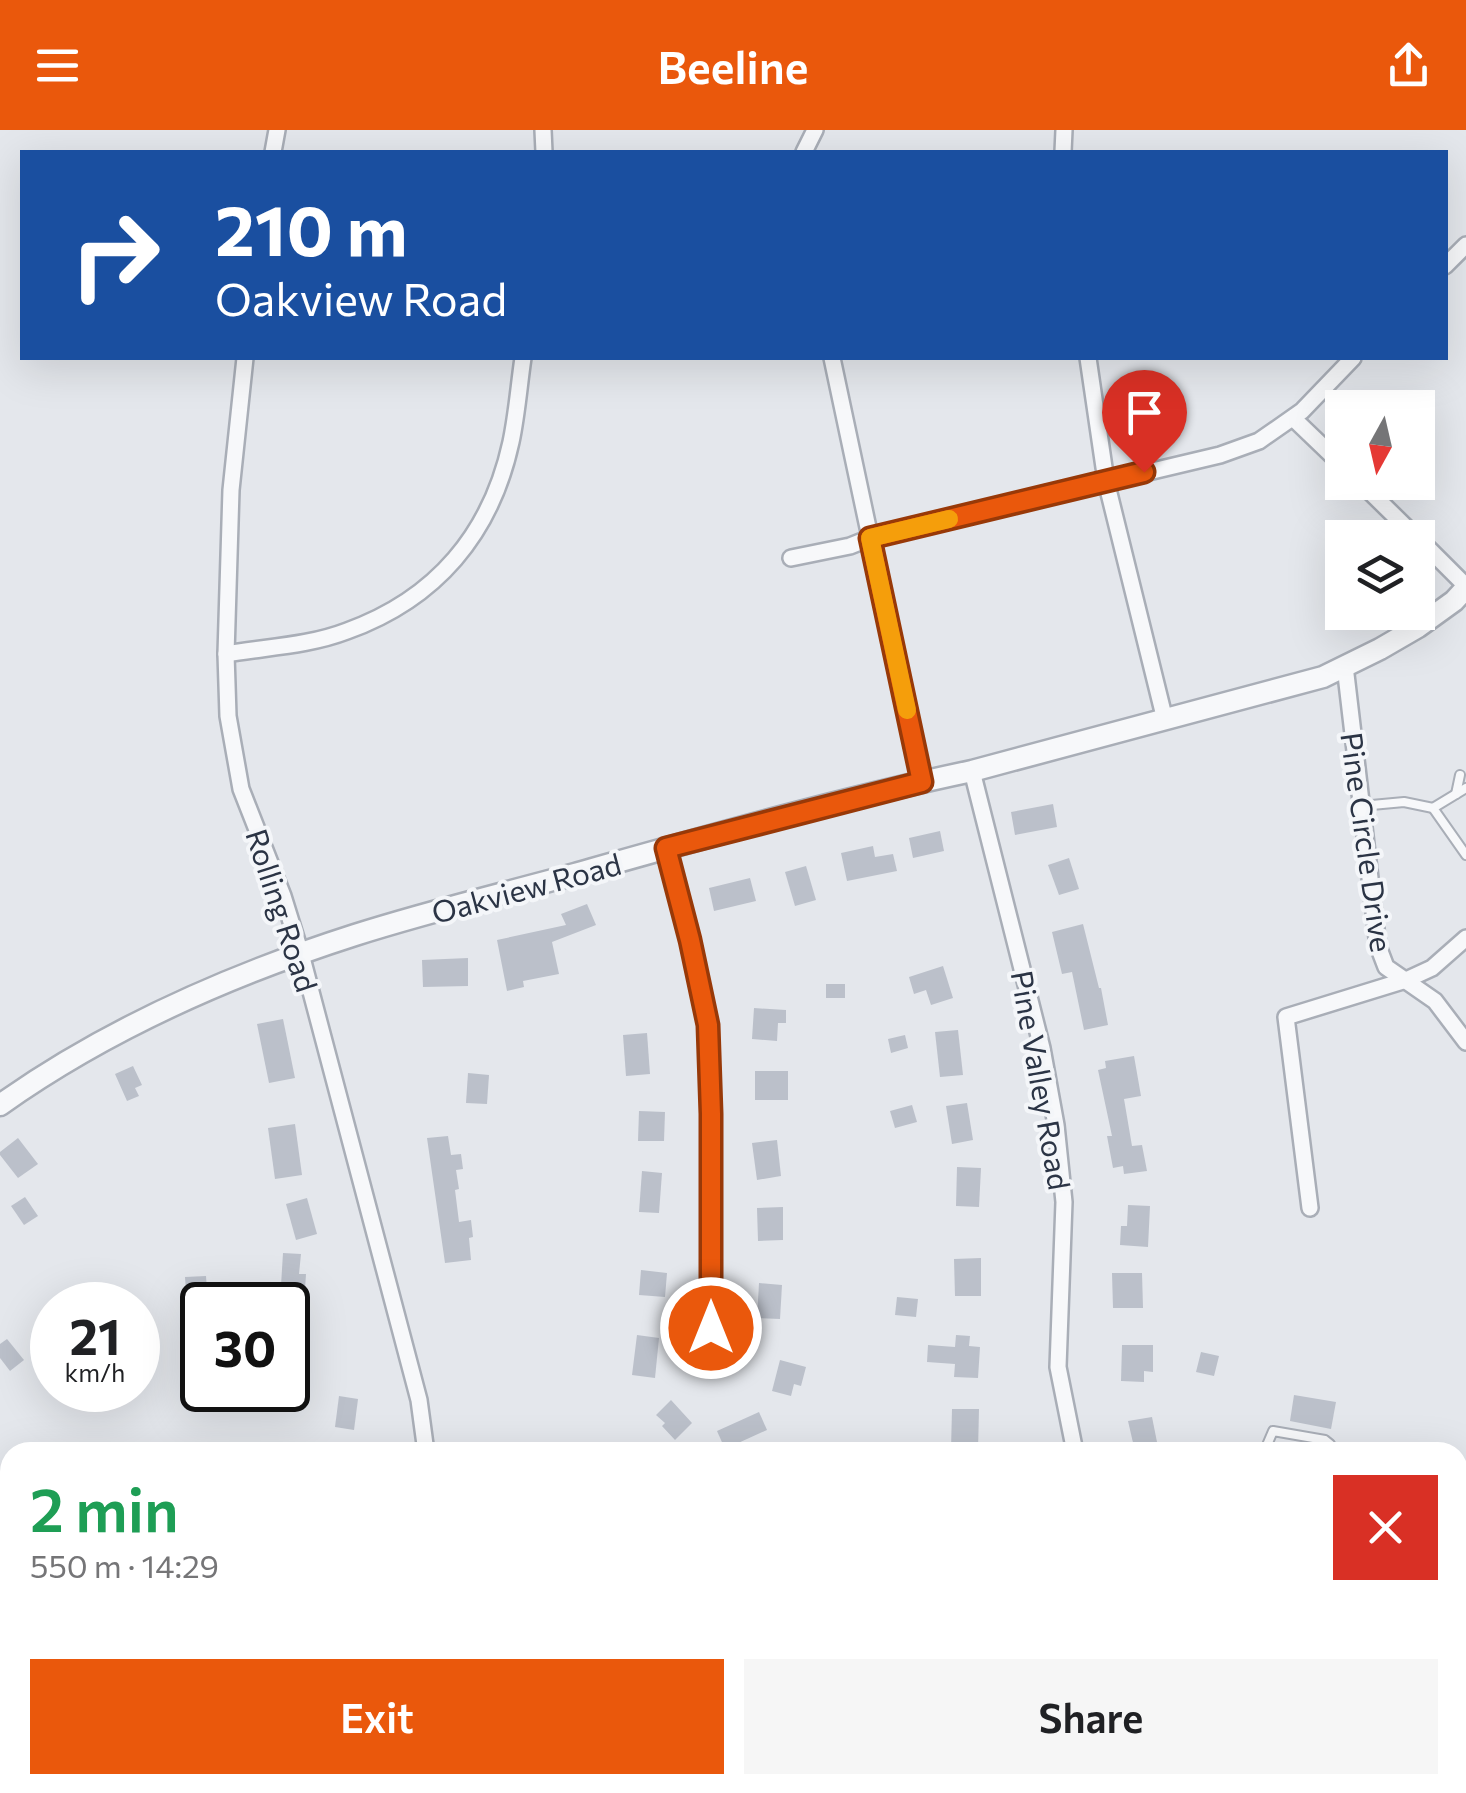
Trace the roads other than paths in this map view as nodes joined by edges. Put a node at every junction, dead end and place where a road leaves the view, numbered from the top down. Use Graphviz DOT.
graph roads {
  1 [pos="1466,245"];
  2 [pos="1448,263"];
  3 [pos="245,360"];
  4 [pos="523,360"];
  5 [pos="832,360"];
  6 [pos="1088,360"];
  7 [pos="1351,360"];
  8 [pos="1294,418"];
  9 [pos="1325,449"];
  10 [pos="1106,481"];
  11 [pos="1378,500"];
  12 [pos="1399,520"];
  13 [pos="870,538"];
  14 [pos="790,558"];
  15 [pos="1435,560"];
  16 [pos="1464,595"];
  17 [pos="226,654"];
  18 [pos="1345,666"];
  19 [pos="1165,720"];
  20 [pos="972,771"];
  21 [pos="1460,775"];
  22 [pos="922,782"];
  23 [pos="1466,788"];
  24 [pos="1456,794"];
  25 [pos="1361,806"];
  26 [pos="1433,808"];
  27 [pos="666,848"];
  28 [pos="1466,855"];
  29 [pos="1466,938"];
  30 [pos="301,954"];
  31 [pos="1406,980"];
  32 [pos="1466,1042"];
  33 [pos="0,1105"];
  34 [pos="1310,1208"];
  35 [pos="711,1364"];
  36 [pos="425,1442"];
  37 [pos="1073,1442"];
  38 [pos="1268,1442"];
  39 [pos="1327,1442"];
  1 -- 2 [label="street"];
  3 -- 17 [label="street, Rolling Road"];
  4 -- 17 [label="street"];
  5 -- 13 [label="street"];
  6 -- 10 [label="street"];
  7 -- 8 [label="street"];
  8 -- 9 [label="street"];
  8 -- 10 [label="street"];
  10 -- 13 [label="street"];
  10 -- 19 [label="street"];
  11 -- 12 [label="street"];
  13 -- 14 [label="street"];
  13 -- 22 [label="street"];
  15 -- 16 [label="street"];
  16 -- 18 [label="street, Oakview Road"];
  17 -- 30 [label="street, Rolling Road"];
  18 -- 19 [label="street, Oakview Road"];
  18 -- 25 [label="street, Pine Circle Drive"];
  19 -- 20 [label="street, Oakview Road"];
  20 -- 22 [label="street, Oakview Road"];
  20 -- 37 [label="street, Pine Valley Road"];
  21 -- 24 [label="lane"];
  22 -- 27 [label="street, Oakview Road"];
  23 -- 24 [label="lane"];
  24 -- 26 [label="lane"];
  25 -- 26 [label="lane"];
  25 -- 31 [label="street, Pine Circle Drive"];
  26 -- 28 [label="lane"];
  27 -- 30 [label="street, Oakview Road"];
  27 -- 35 [label="street"];
  29 -- 31 [label="street"];
  30 -- 33 [label="street, Oakview Road"];
  30 -- 36 [label="street, Rolling Road"];
  31 -- 32 [label="street, Pine Circle Drive"];
  31 -- 34 [label="street"];
  38 -- 39 [label="lane"];
}
